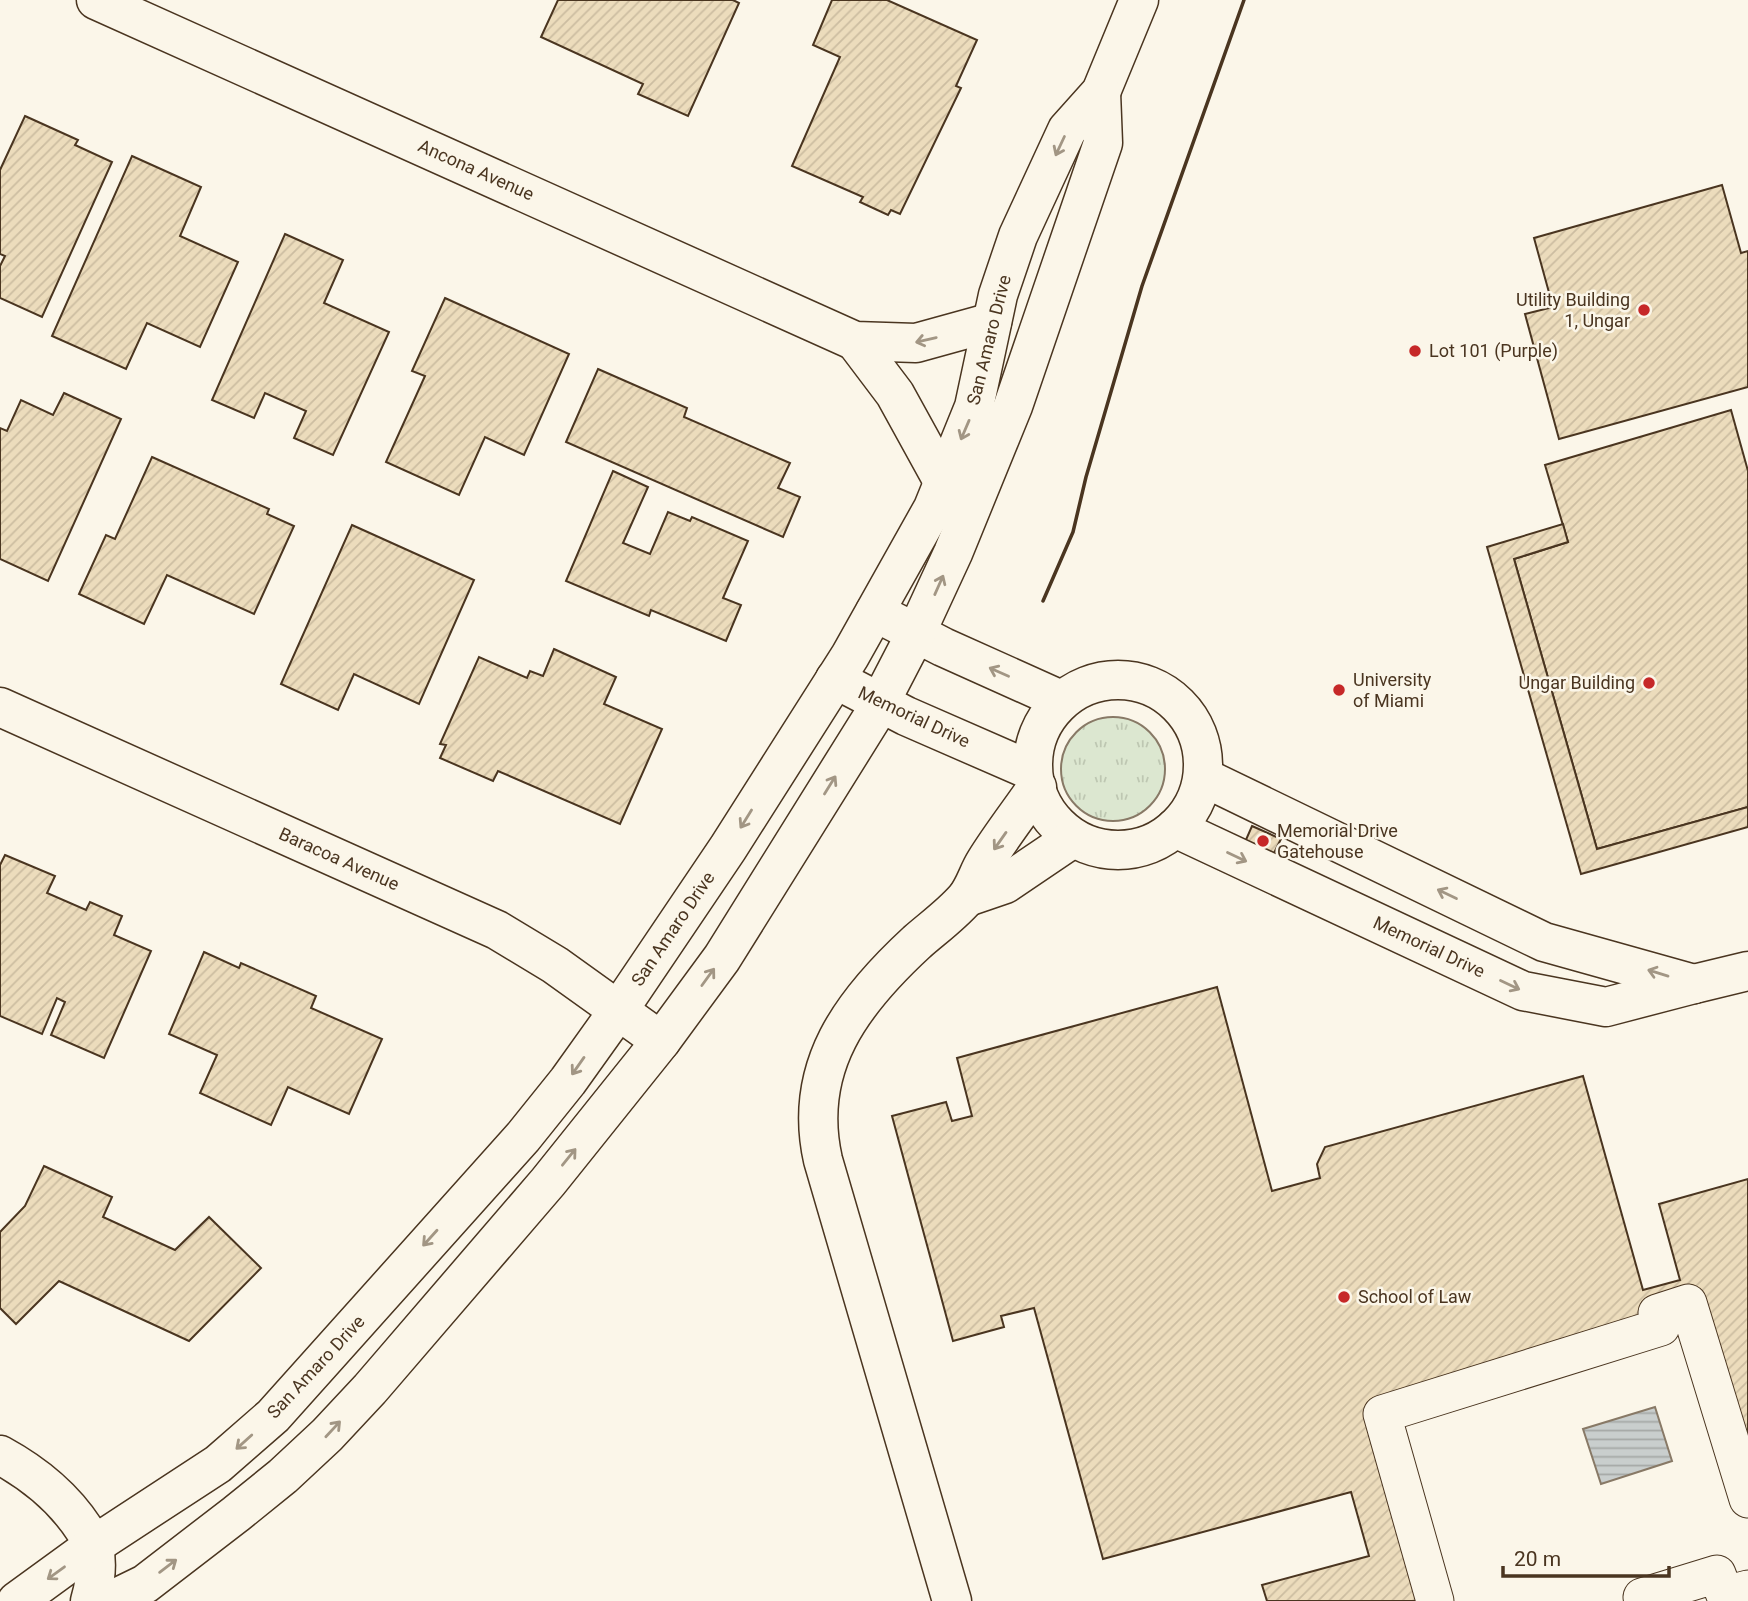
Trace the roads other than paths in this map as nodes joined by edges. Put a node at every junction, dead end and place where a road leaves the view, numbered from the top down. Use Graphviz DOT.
graph roads {
  1 [pos="96,0"];
  2 [pos="1139,0"];
  3 [pos="1101,92"];
  4 [pos="992,322"];
  5 [pos="855,341"];
  6 [pos="944,482"];
  7 [pos="875,611"];
  8 [pos="916,633"];
  9 [pos="835,679"];
  10 [pos="1061,701"];
  11 [pos="880,702"];
  12 [pos="0,707"];
  13 [pos="1203,777"];
  14 [pos="1035,779"];
  15 [pos="1175,828"];
  16 [pos="1073,838"];
  17 [pos="967,897"];
  18 [pos="1748,971"];
  19 [pos="1694,984"];
  20 [pos="618,1011"];
  21 [pos="661,1041"];
  22 [pos="0,1455"];
  23 [pos="1748,1499"];
  24 [pos="94,1545"];
  25 [pos="1748,1589"];
  26 [pos="17,1601"];
  27 [pos="90,1601"];
  28 [pos="110,1601"];
  29 [pos="952,1601"];
  30 [pos="1435,1601"];
  31 [pos="1643,1601"];
  1 -- 5 [label="street, Ancona Avenue"];
  2 -- 3 [label="street, San Amaro Drive"];
  3 -- 4 [label="street, San Amaro Drive, one-way"];
  8 -- 3 [label="street, San Amaro Drive, one-way"];
  4 -- 5 [label="street, Ancona Avenue, one-way"];
  4 -- 6 [label="street, San Amaro Drive, one-way"];
  5 -- 6 [label="street, Ancona Avenue"];
  6 -- 7 [label="street, San Amaro Drive"];
  7 -- 8 [label="street"];
  7 -- 9 [label="street, San Amaro Drive"];
  10 -- 8 [label="street, one-way"];
  8 -- 11 [label="street, San Amaro Drive"];
  9 -- 11 [label="street, Memorial Drive"];
  9 -- 20 [label="street, San Amaro Drive, one-way"];
  10 -- 13 [label="street"];
  10 -- 14 [label="street"];
  11 -- 14 [label="street, Memorial Drive"];
  21 -- 11 [label="street, San Amaro Drive, one-way"];
  12 -- 20 [label="street, Baracoa Avenue"];
  13 -- 15 [label="street"];
  19 -- 13 [label="street, Memorial Drive, one-way"];
  14 -- 16 [label="street"];
  14 -- 17 [label="street, one-way"];
  15 -- 16 [label="street"];
  15 -- 19 [label="street, Memorial Drive, one-way"];
  16 -- 17 [label="street"];
  17 -- 29 [label="street"];
  18 -- 19 [label="street, Memorial Drive"];
  20 -- 21 [label="street, Baracoa Avenue"];
  20 -- 24 [label="street, San Amaro Drive, one-way"];
  28 -- 21 [label="street, San Amaro Drive, one-way"];
  22 -- 24 [label="street"];
  23 -- 30 [label="street"];
  24 -- 26 [label="street, San Amaro Drive, one-way"];
  24 -- 27 [label="street"];
  25 -- 31 [label="street"];
}
